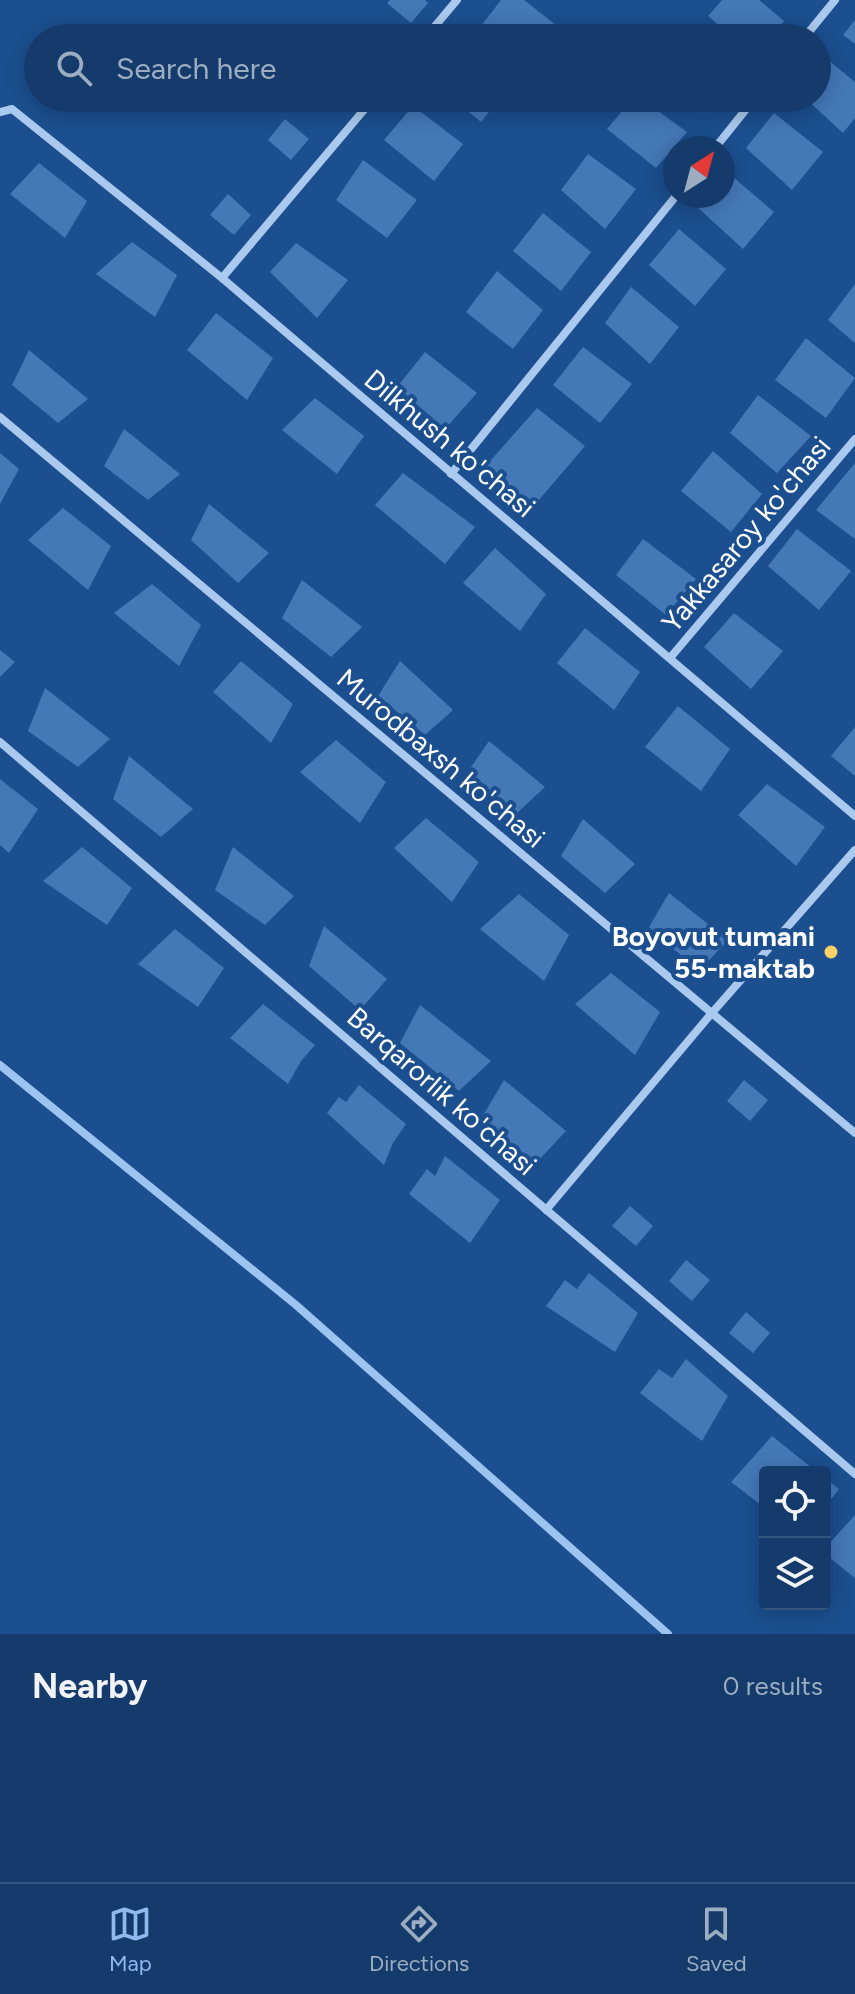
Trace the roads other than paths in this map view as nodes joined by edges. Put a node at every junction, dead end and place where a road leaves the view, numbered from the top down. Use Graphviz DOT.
graph roads {
  1 [pos="457,0"];
  2 [pos="835,0"];
  3 [pos="437,24"];
  4 [pos="815,24"];
  5 [pos="0,112"];
  6 [pos="362,112"];
  7 [pos="744,112"];
  8 [pos="725,136"];
  9 [pos="666,208"];
  10 [pos="222,278"];
  11 [pos="0,417"];
  12 [pos="855,439"];
  13 [pos="451,474"];
  14 [pos="670,658"];
  15 [pos="0,742"];
  16 [pos="855,816"];
  17 [pos="855,850"];
  18 [pos="711,1014"];
  19 [pos="855,1133"];
  20 [pos="546,1210"];
  21 [pos="855,1474"];
  1 -- 3 [label="street"];
  2 -- 4 [label="street"];
  5 -- 10 [label="street, Dilkhush ko'chasi"];
  6 -- 10 [label="street"];
  7 -- 8 [label="street"];
  9 -- 13 [label="street"];
  10 -- 13 [label="street, Dilkhush ko'chasi"];
  11 -- 18 [label="street, Murodbaxsh ko'chasi"];
  12 -- 14 [label="street, Yakkasaroy ko'chasi"];
  13 -- 14 [label="street, Dilkhush ko'chasi"];
  14 -- 16 [label="street, Dilkhush ko'chasi"];
  15 -- 20 [label="street, Barqarorlik ko'chasi"];
  17 -- 18 [label="street"];
  18 -- 19 [label="street, Murodbaxsh ko'chasi"];
  18 -- 20 [label="street"];
  20 -- 21 [label="street, Barqarorlik ko'chasi"];
}
